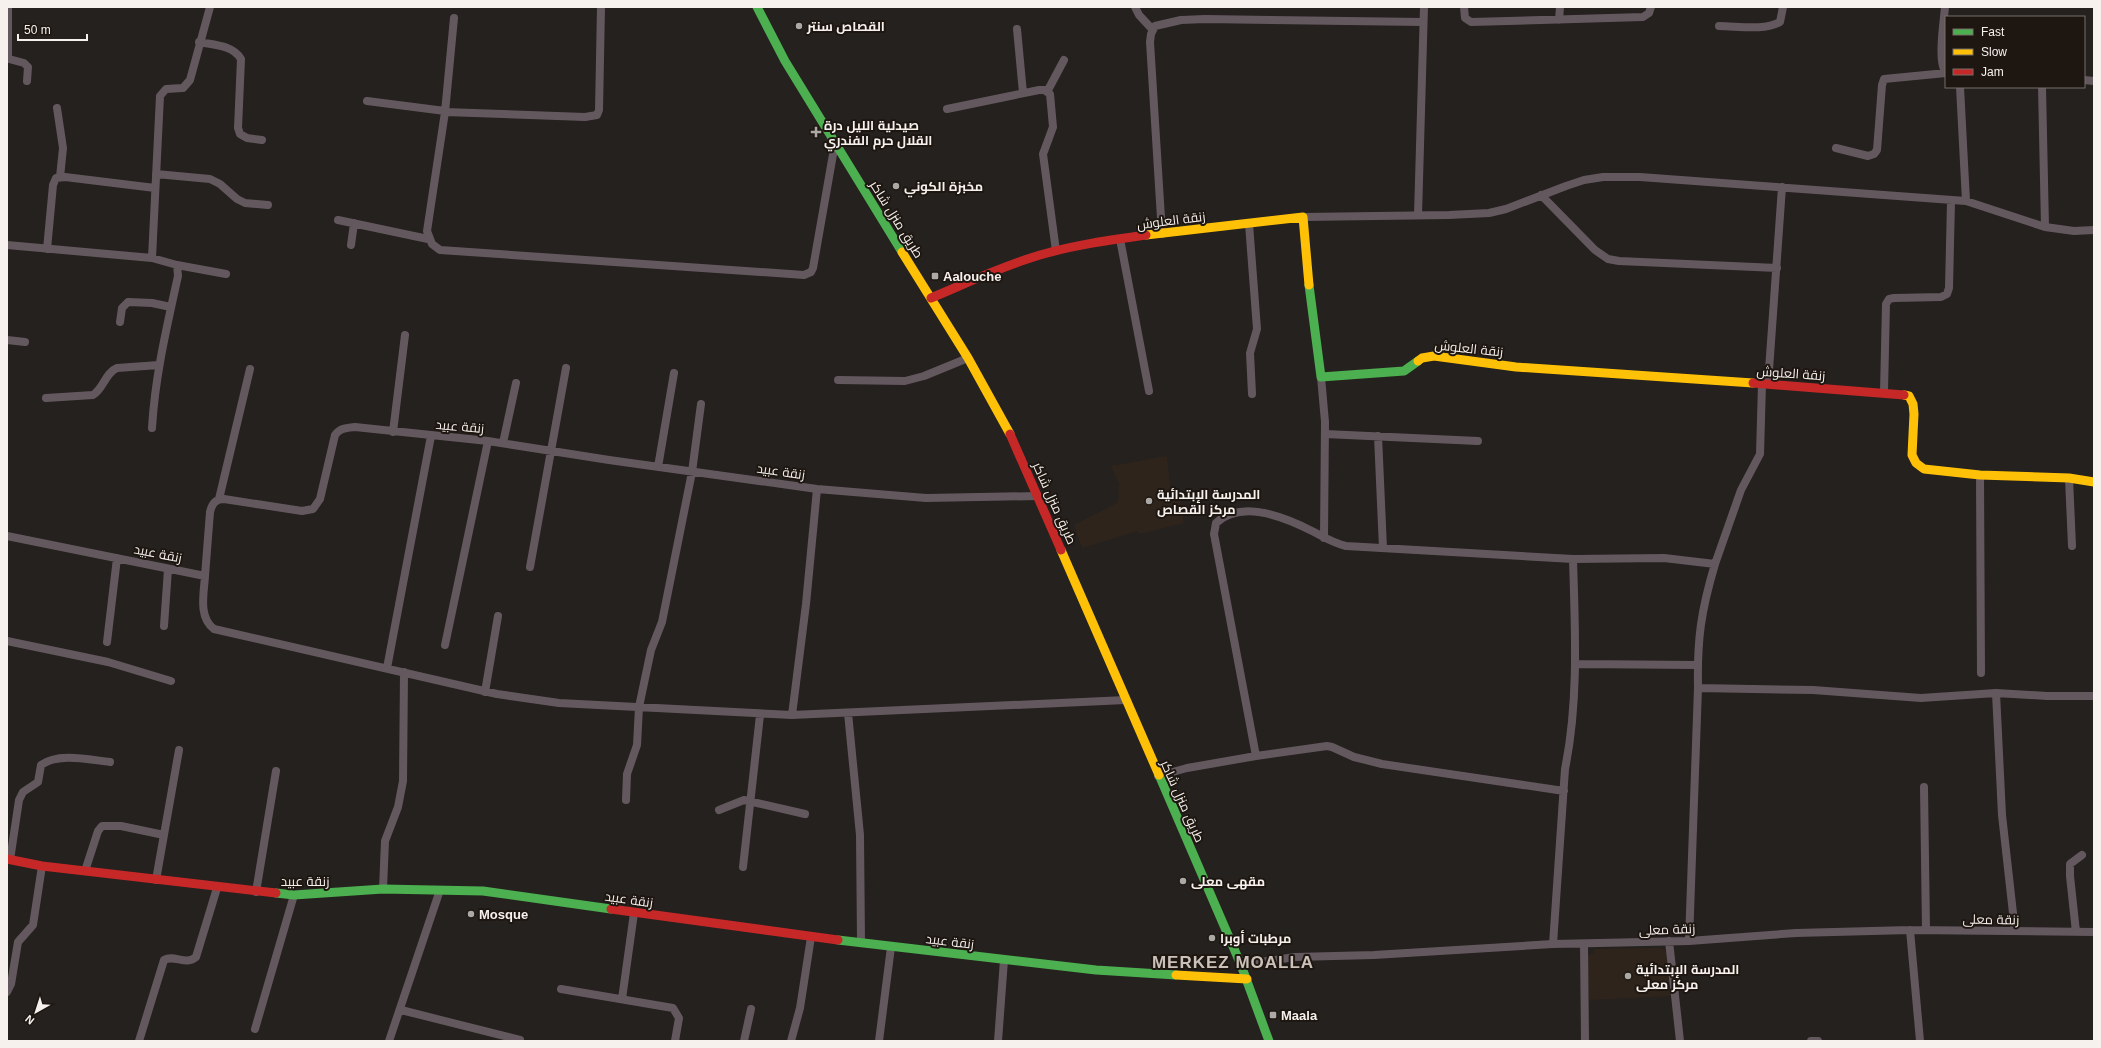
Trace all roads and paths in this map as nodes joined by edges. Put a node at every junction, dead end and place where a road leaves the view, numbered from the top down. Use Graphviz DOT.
graph roads {
  1 [pos="8,7"];
  2 [pos="210,7"];
  3 [pos="601,7"];
  4 [pos="757,7"];
  5 [pos="1135,7"];
  6 [pos="1424,7"];
  7 [pos="1464,7"];
  8 [pos="1560,7"];
  9 [pos="1651,7"];
  10 [pos="1784,7"];
  11 [pos="1945,7"];
  12 [pos="454,18"];
  13 [pos="1559,20"];
  14 [pos="1423,22"];
  15 [pos="1719,26"];
  16 [pos="1017,29"];
  17 [pos="1152,29"];
  18 [pos="200,42"];
  19 [pos="1064,60"];
  20 [pos="1945,72"];
  21 [pos="1945,73"];
  22 [pos="27,81"];
  23 [pos="1960,88"];
  24 [pos="2042,88"];
  25 [pos="1047,92"];
  26 [pos="1023,93"];
  27 [pos="367,101"];
  28 [pos="57,108"];
  29 [pos="947,109"];
  30 [pos="445,112"];
  31 [pos="262,140"];
  32 [pos="835,143"];
  33 [pos="1836,148"];
  34 [pos="156,174"];
  35 [pos="60,177"];
  36 [pos="1782,187"];
  37 [pos="155,188"];
  38 [pos="1541,195"];
  39 [pos="1966,201"];
  40 [pos="1951,202"];
  41 [pos="268,205"];
  42 [pos="1418,216"];
  43 [pos="1303,217"];
  44 [pos="338,220"];
  45 [pos="354,224"];
  46 [pos="1249,224"];
  47 [pos="2045,227"];
  48 [pos="2094,230"];
  49 [pos="1162,234"];
  50 [pos="428,239"];
  51 [pos="1120,239"];
  52 [pos="7,245"];
  53 [pos="351,245"];
  54 [pos="47,249"];
  55 [pos="1056,251"];
  56 [pos="152,258"];
  57 [pos="177,265"];
  58 [pos="1777,268"];
  59 [pos="226,274"];
  60 [pos="931,298"];
  61 [pos="171,307"];
  62 [pos="120,322"];
  63 [pos="405,335"];
  64 [pos="7,340"];
  65 [pos="25,342"];
  66 [pos="968,358"];
  67 [pos="159,365"];
  68 [pos="566,368"];
  69 [pos="250,370"];
  70 [pos="674,373"];
  71 [pos="1320,377"];
  72 [pos="838,380"];
  73 [pos="516,383"];
  74 [pos="1765,384"];
  75 [pos="1149,391"];
  76 [pos="1884,392"];
  77 [pos="1252,394"];
  78 [pos="46,398"];
  79 [pos="701,404"];
  80 [pos="152,428"];
  81 [pos="393,432"];
  82 [pos="1325,434"];
  83 [pos="431,436"];
  84 [pos="1378,436"];
  85 [pos="488,441"];
  86 [pos="1478,441"];
  87 [pos="503,443"];
  88 [pos="552,451"];
  89 [pos="658,467"];
  90 [pos="692,472"];
  91 [pos="1980,474"];
  92 [pos="2069,478"];
  93 [pos="2094,482"];
  94 [pos="817,489"];
  95 [pos="1038,496"];
  96 [pos="219,499"];
  97 [pos="7,536"];
  98 [pos="1324,538"];
  99 [pos="2072,546"];
  100 [pos="1383,548"];
  101 [pos="117,558"];
  102 [pos="1573,558"];
  103 [pos="1715,564"];
  104 [pos="530,567"];
  105 [pos="168,569"];
  106 [pos="205,576"];
  107 [pos="498,616"];
  108 [pos="164,626"];
  109 [pos="7,641"];
  110 [pos="107,642"];
  111 [pos="445,645"];
  112 [pos="1576,664"];
  113 [pos="1697,665"];
  114 [pos="387,668"];
  115 [pos="404,672"];
  116 [pos="1981,673"];
  117 [pos="171,681"];
  118 [pos="1698,688"];
  119 [pos="485,692"];
  120 [pos="1996,693"];
  121 [pos="2094,696"];
  122 [pos="1126,700"];
  123 [pos="638,707"];
  124 [pos="848,713"];
  125 [pos="760,715"];
  126 [pos="792,715"];
  127 [pos="179,750"];
  128 [pos="1256,756"];
  129 [pos="110,762"];
  130 [pos="276,771"];
  131 [pos="1158,776"];
  132 [pos="1924,787"];
  133 [pos="1564,791"];
  134 [pos="626,800"];
  135 [pos="751,800"];
  136 [pos="719,810"];
  137 [pos="805,814"];
  138 [pos="164,835"];
  139 [pos="2082,855"];
  140 [pos="9,859"];
  141 [pos="42,866"];
  142 [pos="743,867"];
  143 [pos="85,871"];
  144 [pos="156,880"];
  145 [pos="217,888"];
  146 [pos="383,889"];
  147 [pos="440,890"];
  148 [pos="256,892"];
  149 [pos="294,895"];
  150 [pos="634,913"];
  151 [pos="1910,930"];
  152 [pos="1926,930"];
  153 [pos="2015,931"];
  154 [pos="2076,932"];
  155 [pos="2094,932"];
  156 [pos="811,937"];
  157 [pos="1669,941"];
  158 [pos="1689,941"];
  159 [pos="861,942"];
  160 [pos="1554,944"];
  161 [pos="1584,944"];
  162 [pos="891,947"];
  163 [pos="1004,960"];
  164 [pos="1242,965"];
  165 [pos="1247,979"];
  166 [pos="561,988"];
  167 [pos="7,992"];
  168 [pos="622,999"];
  169 [pos="751,1009"];
  170 [pos="401,1010"];
  171 [pos="255,1029"];
  172 [pos="520,1040"];
  173 [pos="139,1041"];
  174 [pos="389,1041"];
  175 [pos="675,1041"];
  176 [pos="744,1041"];
  177 [pos="791,1041"];
  178 [pos="879,1041"];
  179 [pos="998,1041"];
  180 [pos="1269,1041"];
  181 [pos="1585,1041"];
  182 [pos="1680,1041"];
  183 [pos="1812,1041"];
  184 [pos="1818,1041"];
  185 [pos="1920,1041"];
  1 -- 22 [label="street"];
  2 -- 18 [label="street"];
  3 -- 30 [label="street"];
  4 -- 32 [label="street, طريق منزل شاكر"];
  5 -- 17 [label="street"];
  6 -- 14 [label="street"];
  7 -- 13 [label="street"];
  8 -- 13 [label="street"];
  9 -- 13 [label="street"];
  10 -- 15 [label="street"];
  11 -- 20 [label="street"];
  12 -- 30 [label="street"];
  14 -- 17 [label="street"];
  14 -- 42 [label="street"];
  16 -- 26 [label="street"];
  17 -- 49 [label="street"];
  18 -- 31 [label="street"];
  18 -- 34 [label="street"];
  19 -- 25 [label="street"];
  21 -- 33 [label="street"];
  23 -- 39 [label="street"];
  24 -- 47 [label="street"];
  25 -- 26 [label="street"];
  25 -- 55 [label="street"];
  26 -- 29 [label="street"];
  27 -- 30 [label="street"];
  28 -- 35 [label="street"];
  30 -- 50 [label="street"];
  32 -- 50 [label="street"];
  32 -- 60 [label="street, طريق منزل شاكر"];
  34 -- 37 [label="street"];
  34 -- 41 [label="street"];
  35 -- 37 [label="street"];
  35 -- 54 [label="street"];
  36 -- 38 [label="street"];
  36 -- 40 [label="street"];
  36 -- 58 [label="street"];
  37 -- 56 [label="street"];
  38 -- 42 [label="street"];
  38 -- 58 [label="street"];
  39 -- 40 [label="street"];
  39 -- 47 [label="street"];
  40 -- 76 [label="street"];
  42 -- 43 [label="street"];
  43 -- 46 [label="street, زنقة العلوش"];
  43 -- 71 [label="street"];
  44 -- 45 [label="street"];
  45 -- 50 [label="street"];
  45 -- 53 [label="street"];
  46 -- 49 [label="street, زنقة العلوش"];
  46 -- 77 [label="street"];
  47 -- 48 [label="street"];
  49 -- 51 [label="street, زنقة العلوش"];
  51 -- 55 [label="street, زنقة العلوش"];
  51 -- 75 [label="street"];
  52 -- 54 [label="street"];
  54 -- 56 [label="street"];
  55 -- 60 [label="street, زنقة العلوش"];
  56 -- 57 [label="street"];
  57 -- 59 [label="street"];
  57 -- 61 [label="street"];
  58 -- 74 [label="street"];
  60 -- 66 [label="street, طريق منزل شاكر"];
  61 -- 62 [label="street"];
  61 -- 67 [label="street"];
  63 -- 81 [label="street"];
  64 -- 65 [label="street"];
  66 -- 72 [label="street"];
  66 -- 95 [label="street, طريق منزل شاكر"];
  67 -- 78 [label="street"];
  67 -- 80 [label="street"];
  68 -- 88 [label="street"];
  69 -- 96 [label="street"];
  70 -- 89 [label="street"];
  71 -- 74 [label="street, زنقة العلوش"];
  71 -- 82 [label="street"];
  73 -- 87 [label="street"];
  74 -- 76 [label="street, زنقة العلوش"];
  74 -- 103 [label="street"];
  76 -- 91 [label="street, زنقة العلوش"];
  79 -- 90 [label="street"];
  81 -- 83 [label="street, زنقة عبيد"];
  81 -- 96 [label="street, زنقة عبيد"];
  82 -- 84 [label="street"];
  82 -- 98 [label="street"];
  83 -- 85 [label="street, زنقة عبيد"];
  83 -- 114 [label="street"];
  84 -- 86 [label="street"];
  84 -- 100 [label="street"];
  85 -- 87 [label="street, زنقة عبيد"];
  85 -- 111 [label="street"];
  87 -- 88 [label="street, زنقة عبيد"];
  88 -- 89 [label="street, زنقة عبيد"];
  88 -- 104 [label="street"];
  89 -- 90 [label="street, زنقة عبيد"];
  90 -- 94 [label="street, زنقة عبيد"];
  90 -- 123 [label="street"];
  91 -- 92 [label="street, زنقة العلوش"];
  91 -- 116 [label="street"];
  92 -- 93 [label="street, زنقة العلوش"];
  92 -- 99 [label="street"];
  94 -- 95 [label="street, زنقة عبيد"];
  94 -- 126 [label="street"];
  95 -- 122 [label="street, طريق منزل شاكر"];
  96 -- 106 [label="street"];
  97 -- 101 [label="street, زنقة عبيد"];
  98 -- 100 [label="street"];
  98 -- 128 [label="street"];
  100 -- 102 [label="street"];
  101 -- 105 [label="street, زنقة عبيد"];
  101 -- 110 [label="street"];
  102 -- 103 [label="street"];
  102 -- 112 [label="street"];
  103 -- 113 [label="street"];
  105 -- 106 [label="street, زنقة عبيد"];
  105 -- 108 [label="street"];
  106 -- 114 [label="street"];
  107 -- 119 [label="street"];
  109 -- 117 [label="street"];
  112 -- 113 [label="street"];
  112 -- 133 [label="street"];
  113 -- 118 [label="street"];
  114 -- 115 [label="street"];
  115 -- 119 [label="street"];
  115 -- 146 [label="street"];
  118 -- 120 [label="street"];
  118 -- 158 [label="street"];
  119 -- 123 [label="street"];
  120 -- 121 [label="street"];
  120 -- 153 [label="street"];
  122 -- 124 [label="street"];
  122 -- 131 [label="street, طريق منزل شاكر"];
  123 -- 125 [label="street"];
  123 -- 134 [label="street"];
  124 -- 126 [label="street"];
  124 -- 159 [label="street"];
  125 -- 126 [label="street"];
  125 -- 135 [label="street"];
  127 -- 138 [label="street"];
  128 -- 131 [label="street"];
  128 -- 133 [label="street"];
  129 -- 140 [label="street"];
  130 -- 148 [label="street"];
  131 -- 164 [label="street, طريق منزل شاكر"];
  132 -- 152 [label="street"];
  133 -- 160 [label="street"];
  135 -- 136 [label="street"];
  135 -- 137 [label="street"];
  135 -- 142 [label="street"];
  138 -- 143 [label="street"];
  138 -- 144 [label="street"];
  139 -- 154 [label="street"];
  140 -- 141 [label="street, زنقة عبيد"];
  141 -- 143 [label="street, زنقة عبيد"];
  141 -- 167 [label="street"];
  143 -- 144 [label="street, زنقة عبيد"];
  144 -- 145 [label="street, زنقة عبيد"];
  145 -- 148 [label="street, زنقة عبيد"];
  145 -- 173 [label="street"];
  146 -- 147 [label="street, زنقة عبيد"];
  146 -- 149 [label="street, زنقة عبيد"];
  147 -- 150 [label="street, زنقة عبيد"];
  147 -- 170 [label="street"];
  148 -- 149 [label="street, زنقة عبيد"];
  149 -- 171 [label="street"];
  150 -- 156 [label="street, زنقة عبيد"];
  150 -- 168 [label="street"];
  151 -- 152 [label="street, زنقة معلى"];
  151 -- 158 [label="street, زنقة معلى"];
  151 -- 185 [label="street"];
  152 -- 153 [label="street, زنقة معلى"];
  153 -- 154 [label="street, زنقة معلى"];
  154 -- 155 [label="street, زنقة معلى"];
  156 -- 159 [label="street, زنقة عبيد"];
  156 -- 177 [label="street"];
  157 -- 158 [label="street, زنقة معلى"];
  157 -- 161 [label="street, زنقة معلى"];
  157 -- 182 [label="street"];
  159 -- 162 [label="street, زنقة عبيد"];
  160 -- 161 [label="street, زنقة معلى"];
  160 -- 164 [label="street, زنقة معلى"];
  161 -- 181 [label="street"];
  162 -- 163 [label="street, زنقة عبيد"];
  162 -- 178 [label="street"];
  163 -- 165 [label="street, زنقة عبيد"];
  163 -- 179 [label="street"];
  164 -- 165 [label="street, طريق منزل شاكر"];
  165 -- 180 [label="street, طريق منزل شاكر"];
  166 -- 168 [label="street"];
  168 -- 175 [label="street"];
  169 -- 176 [label="street"];
  170 -- 172 [label="street"];
  170 -- 174 [label="street"];
  183 -- 184 [label="street"];
}
